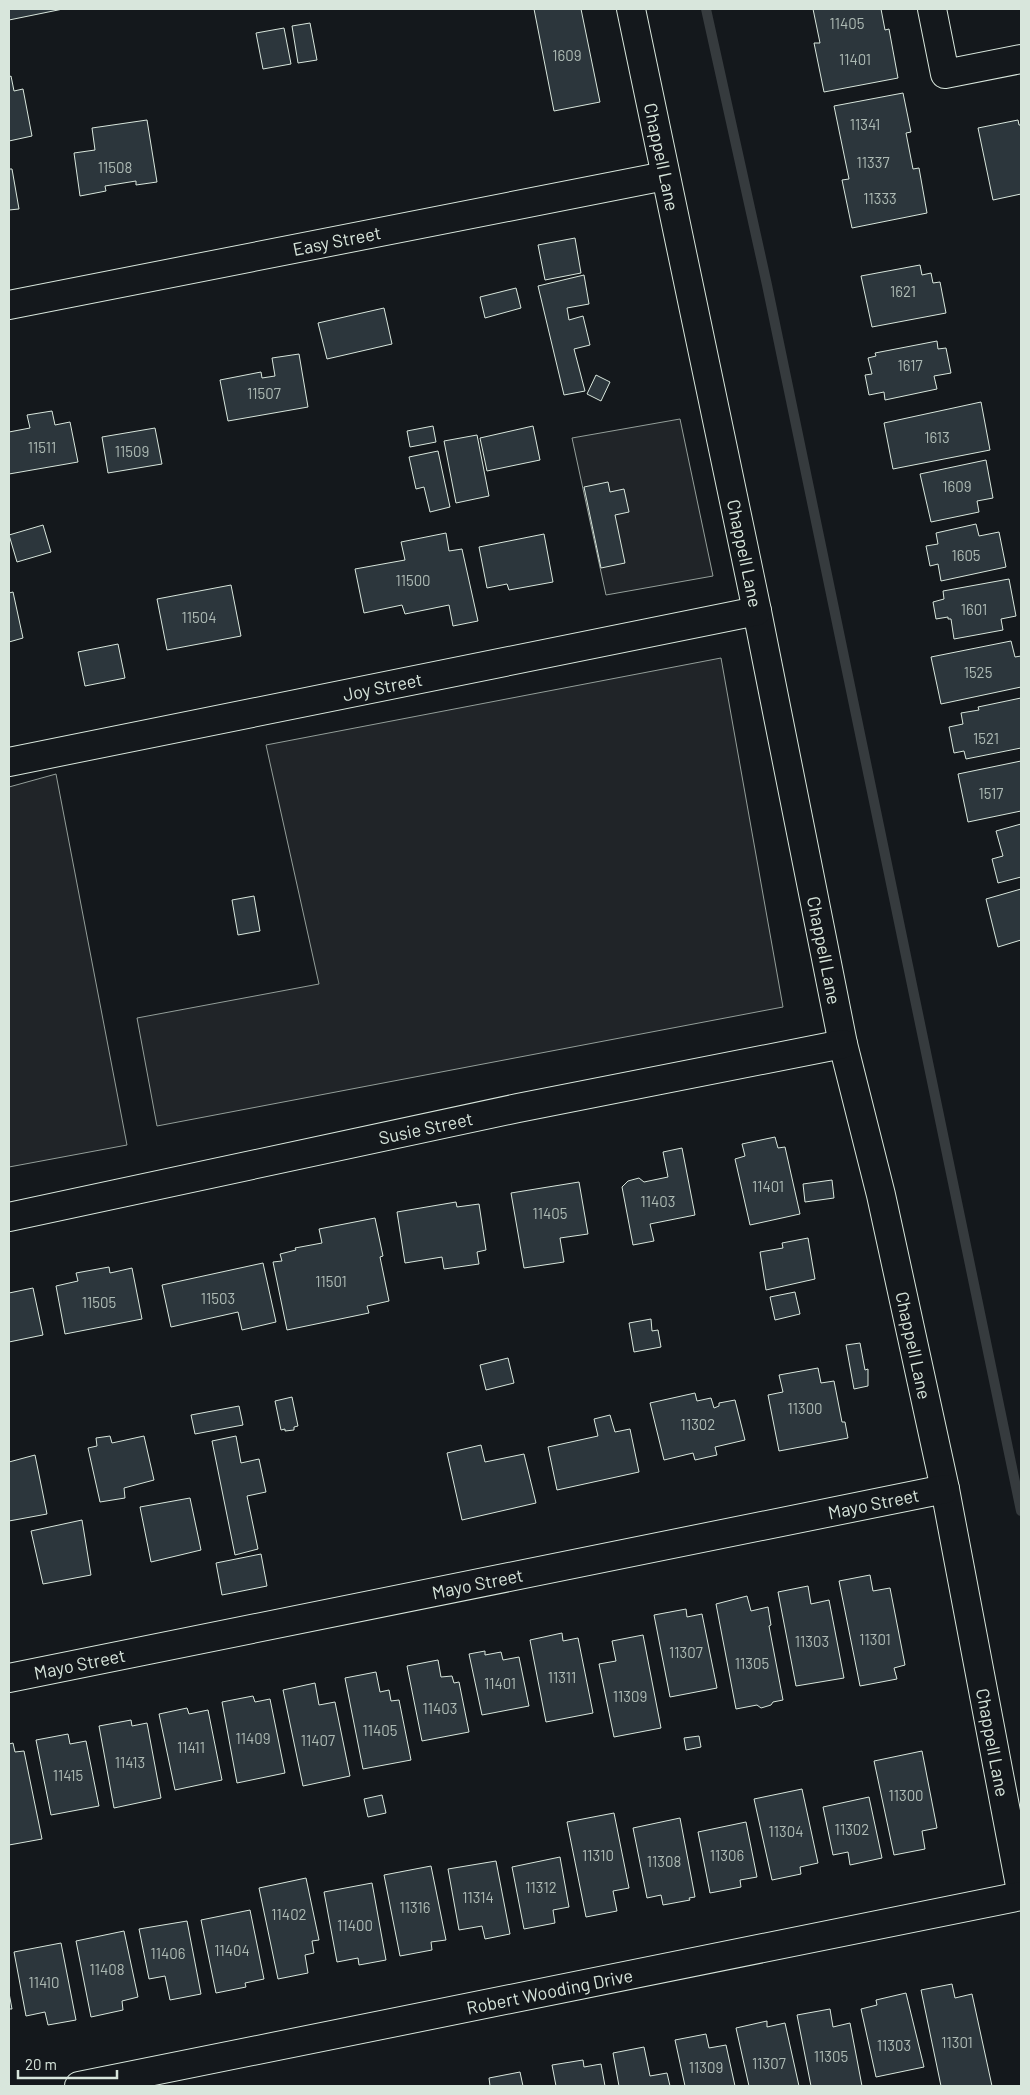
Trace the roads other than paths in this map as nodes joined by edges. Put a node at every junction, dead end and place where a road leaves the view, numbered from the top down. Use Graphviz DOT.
graph roads {
  1 [pos="631,9"];
  2 [pos="932,9"];
  3 [pos="1021,59"];
  4 [pos="666,176"];
  5 [pos="9,305"];
  6 [pos="757,611"];
  7 [pos="9,762"];
  8 [pos="843,1044"];
  9 [pos="9,1216"];
  10 [pos="946,1489"];
  11 [pos="9,1678"];
  12 [pos="1021,1891"];
  13 [pos="1021,1896"];
  14 [pos="79,2086"];
  1 -- 4 [label="street, Chappell Lane"];
  2 -- 3 [label="street"];
  4 -- 5 [label="street, Easy Street"];
  4 -- 6 [label="street, Chappell Lane"];
  6 -- 7 [label="street, Joy Street"];
  6 -- 8 [label="street, Chappell Lane"];
  8 -- 9 [label="street, Susie Street"];
  8 -- 10 [label="street, Chappell Lane"];
  10 -- 11 [label="street, Mayo Street"];
  10 -- 12 [label="street, Chappell Lane"];
  13 -- 14 [label="street, Robert Wooding Drive"];
}
